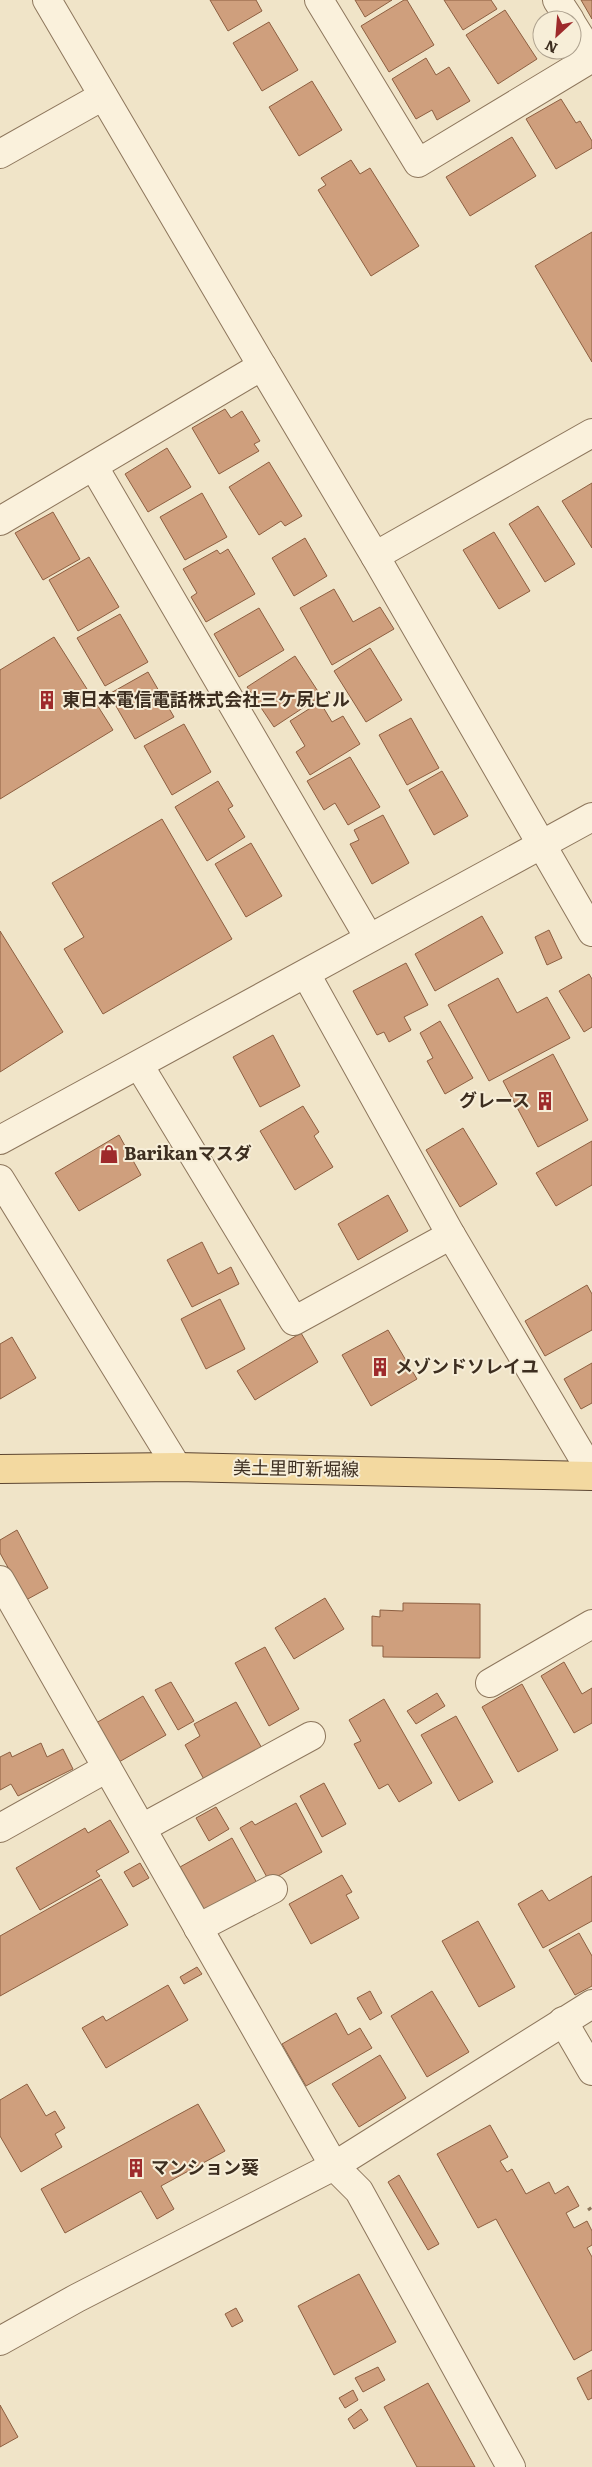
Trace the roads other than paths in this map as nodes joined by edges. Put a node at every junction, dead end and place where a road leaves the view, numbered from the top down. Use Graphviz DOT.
graph roads {
  1 [pos="47,0"];
  2 [pos="319,0"];
  3 [pos="582,40"];
  4 [pos="592,57"];
  5 [pos="103,96"];
  6 [pos="0,154"];
  7 [pos="262,366"];
  8 [pos="592,433"];
  9 [pos="94,467"];
  10 [pos="1,519"];
  11 [pos="376,556"];
  12 [pos="592,817"];
  13 [pos="542,844"];
  14 [pos="592,932"];
  15 [pos="369,938"];
  16 [pos="306,974"];
  17 [pos="139,1065"];
  18 [pos="0,1140"];
  19 [pos="0,1179"];
  20 [pos="451,1235"];
  21 [pos="177,1467"];
  22 [pos="0,1469"];
  23 [pos="592,1474"];
  24 [pos="0,1580"];
  25 [pos="592,1624"];
  26 [pos="490,1683"];
  27 [pos="311,1736"];
  28 [pos="107,1768"];
  29 [pos="0,1828"];
  30 [pos="142,1828"];
  31 [pos="273,1889"];
  32 [pos="198,1928"];
  33 [pos="592,2004"];
  34 [pos="563,2020"];
  35 [pos="592,2071"];
  36 [pos="334,2166"];
  37 [pos="0,2342"];
  38 [pos="511,2467"];
  1 -- 5 [label="street"];
  2 -- 4 [label="street"];
  3 -- 4 [label="street"];
  5 -- 6 [label="street"];
  5 -- 7 [label="street"];
  7 -- 9 [label="street"];
  7 -- 11 [label="street"];
  8 -- 11 [label="street"];
  9 -- 10 [label="street"];
  9 -- 15 [label="street"];
  11 -- 13 [label="street"];
  12 -- 13 [label="street"];
  13 -- 14 [label="street"];
  13 -- 15 [label="street"];
  15 -- 16 [label="street"];
  16 -- 17 [label="street"];
  16 -- 20 [label="street"];
  17 -- 18 [label="street"];
  17 -- 20 [label="street"];
  19 -- 21 [label="street"];
  20 -- 23 [label="street"];
  21 -- 22 [label="main road, 美土里町新堀線"];
  21 -- 23 [label="main road, 美土里町新堀線"];
  24 -- 28 [label="street"];
  25 -- 26 [label="street"];
  27 -- 30 [label="street"];
  28 -- 29 [label="street"];
  28 -- 30 [label="street"];
  30 -- 32 [label="street"];
  31 -- 32 [label="street"];
  32 -- 36 [label="street"];
  33 -- 34 [label="street"];
  34 -- 35 [label="street"];
  34 -- 36 [label="street"];
  36 -- 37 [label="street"];
  36 -- 38 [label="street"];
}
